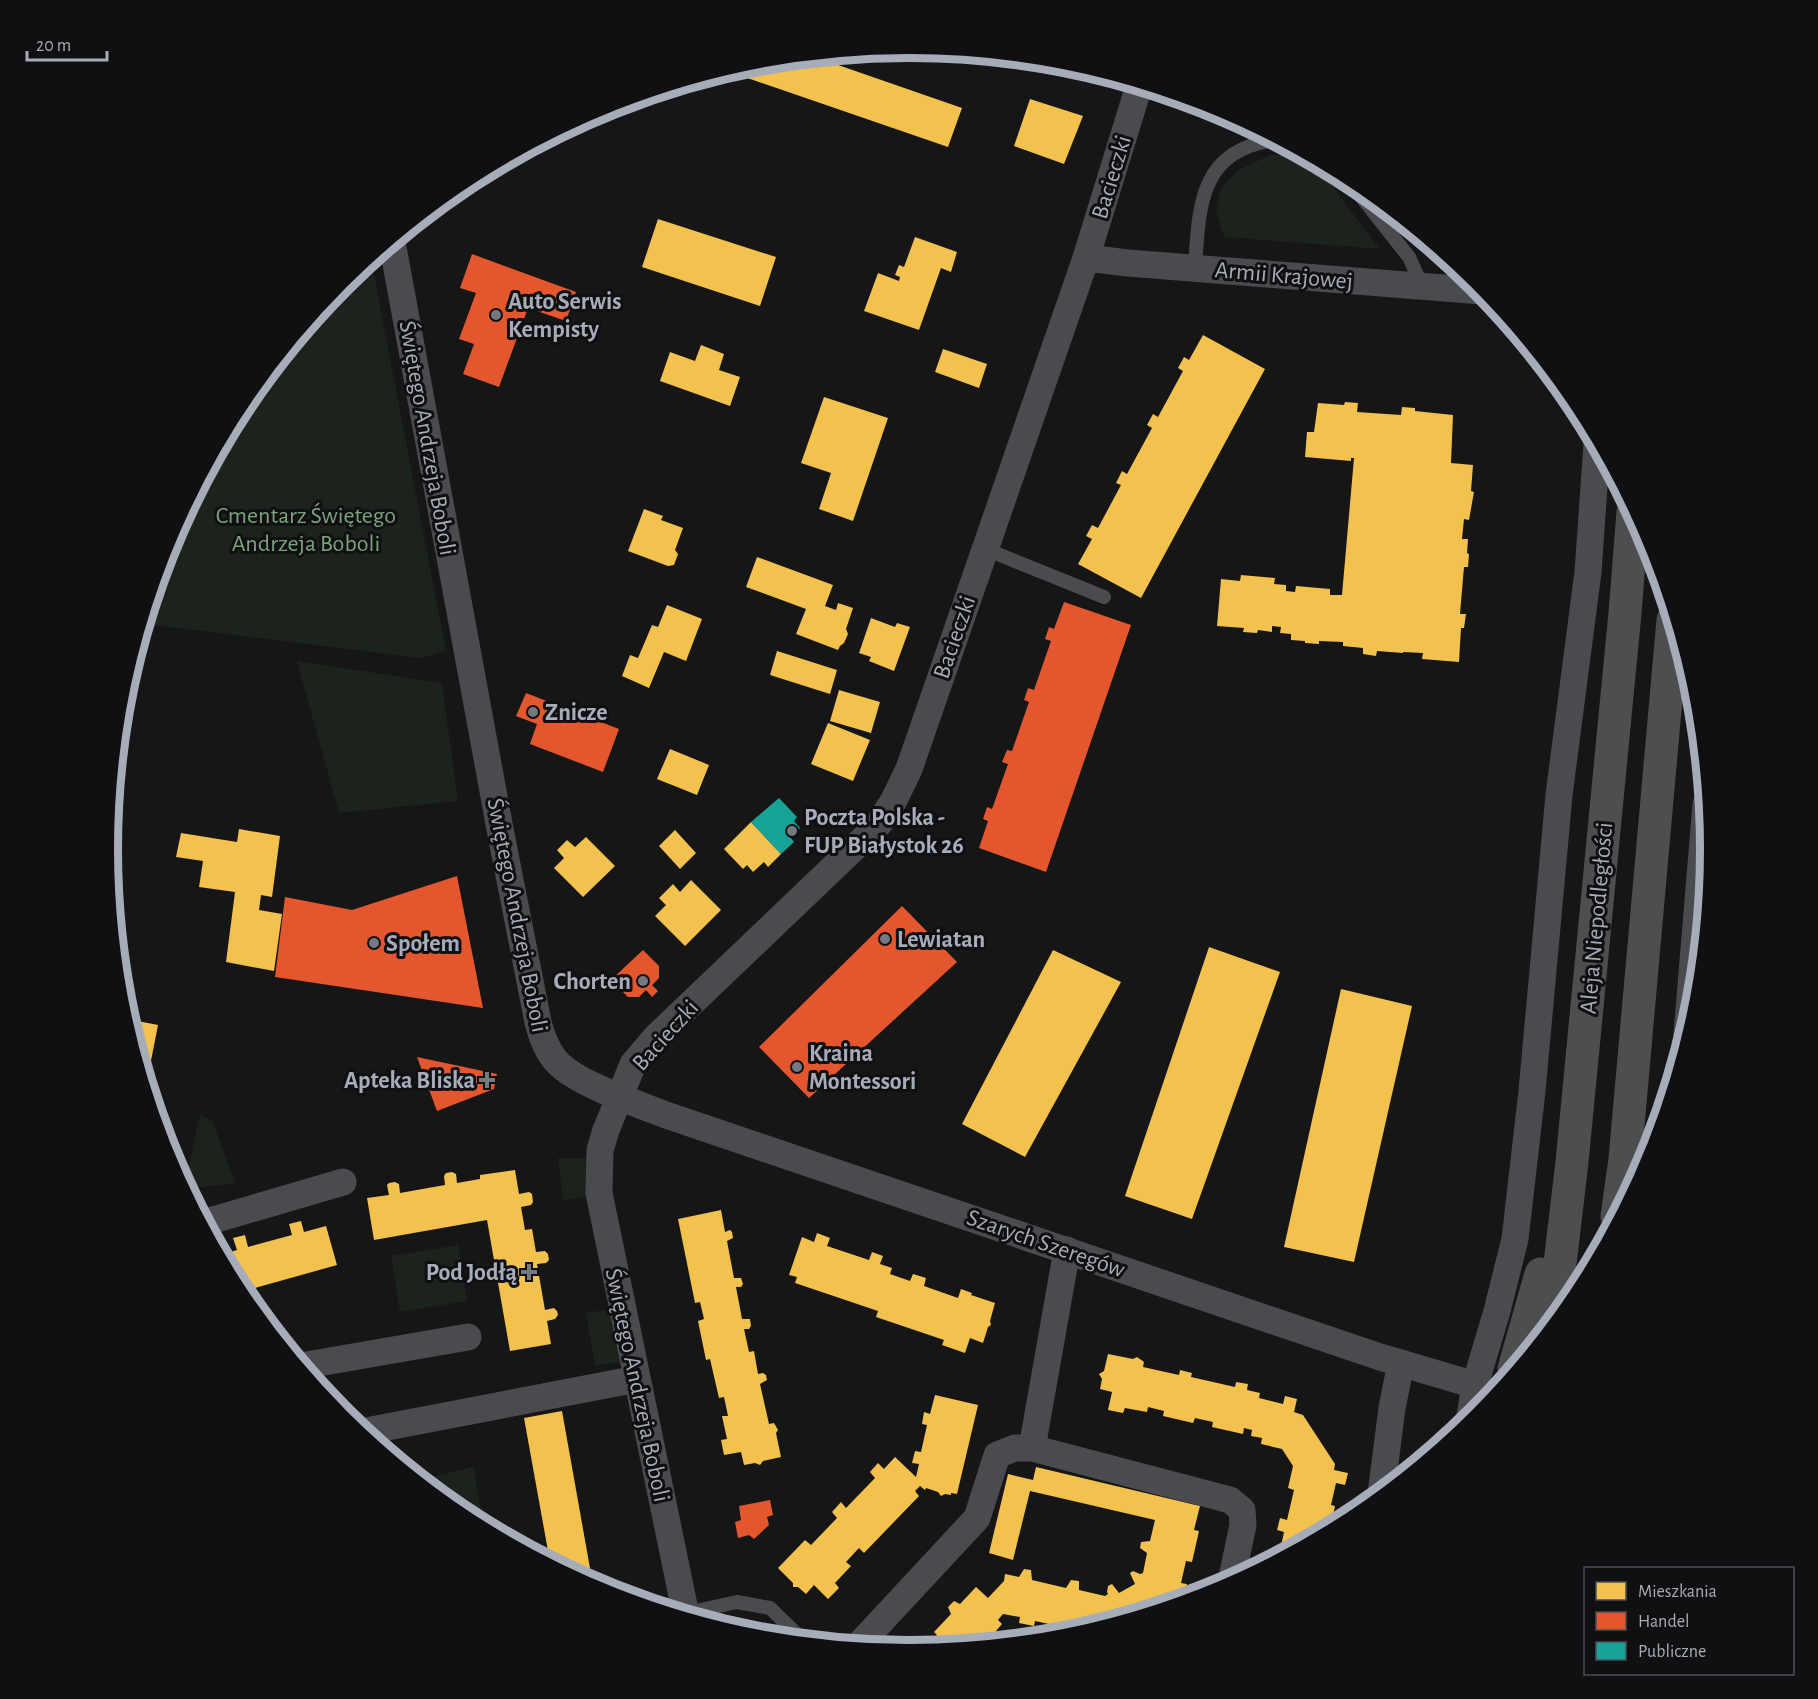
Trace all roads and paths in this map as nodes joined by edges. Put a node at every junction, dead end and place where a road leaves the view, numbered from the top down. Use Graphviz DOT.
graph roads {
  1 [pos="1137,92"];
  2 [pos="1262,142"];
  3 [pos="1369,207"];
  4 [pos="393,250"];
  5 [pos="1086,258"];
  6 [pos="1195,268"];
  7 [pos="1422,286"];
  8 [pos="1468,290"];
  9 [pos="1596,458"];
  10 [pos="1632,529"];
  11 [pos="985,549"];
  12 [pos="1104,597"];
  13 [pos="1671,639"];
  14 [pos="620,1097"];
  15 [pos="1625,1159"];
  16 [pos="1572,1162"];
  17 [pos="344,1182"];
  18 [pos="1626,1183"];
  19 [pos="1620,1195"];
  20 [pos="211,1221"];
  21 [pos="1066,1250"];
  22 [pos="1554,1307"];
  23 [pos="468,1337"];
  24 [pos="1518,1354"];
  25 [pos="1401,1363"];
  26 [pos="309,1365"];
  27 [pos="637,1379"];
  28 [pos="1475,1384"];
  29 [pos="1472,1405"];
  30 [pos="372,1430"];
  31 [pos="1032,1448"];
  32 [pos="1382,1483"];
  33 [pos="1233,1570"];
  34 [pos="685,1608"];
  35 [pos="696,1612"];
  36 [pos="795,1632"];
  37 [pos="865,1639"];
  1 -- 5 [label="street, Bacieczki"];
  2 -- 6 [label="lane"];
  3 -- 7 [label="lane"];
  4 -- 14 [label="street, Świętego Andrzeja Boboli"];
  5 -- 6 [label="street, Armii Krajowej"];
  5 -- 11 [label="street, Bacieczki"];
  6 -- 7 [label="street, Armii Krajowej"];
  7 -- 8 [label="street, Armii Krajowej"];
  9 -- 28 [label="street"];
  10 -- 16 [label="main road, Aleja Niepodległości"];
  11 -- 12 [label="lane"];
  11 -- 14 [label="street, Bacieczki"];
  13 -- 15 [label="main road, Aleja Niepodległości"];
  14 -- 21 [label="street, Szarych Szeregów"];
  14 -- 27 [label="street, Świętego Andrzeja Boboli"];
  15 -- 18 [label="main road"];
  15 -- 19 [label="main road, Aleja Niepodległości"];
  16 -- 22 [label="main road, Aleja Niepodległości"];
  16 -- 24 [label="main road"];
  17 -- 20 [label="street"];
  21 -- 25 [label="street, Szarych Szeregów"];
  21 -- 31 [label="street"];
  23 -- 26 [label="street"];
  25 -- 28 [label="street, Szarych Szeregów"];
  25 -- 32 [label="street"];
  27 -- 30 [label="street"];
  27 -- 34 [label="street, Świętego Andrzeja Boboli"];
  28 -- 29 [label="street"];
  31 -- 33 [label="street"];
  31 -- 37 [label="street"];
  35 -- 36 [label="lane"];
}
